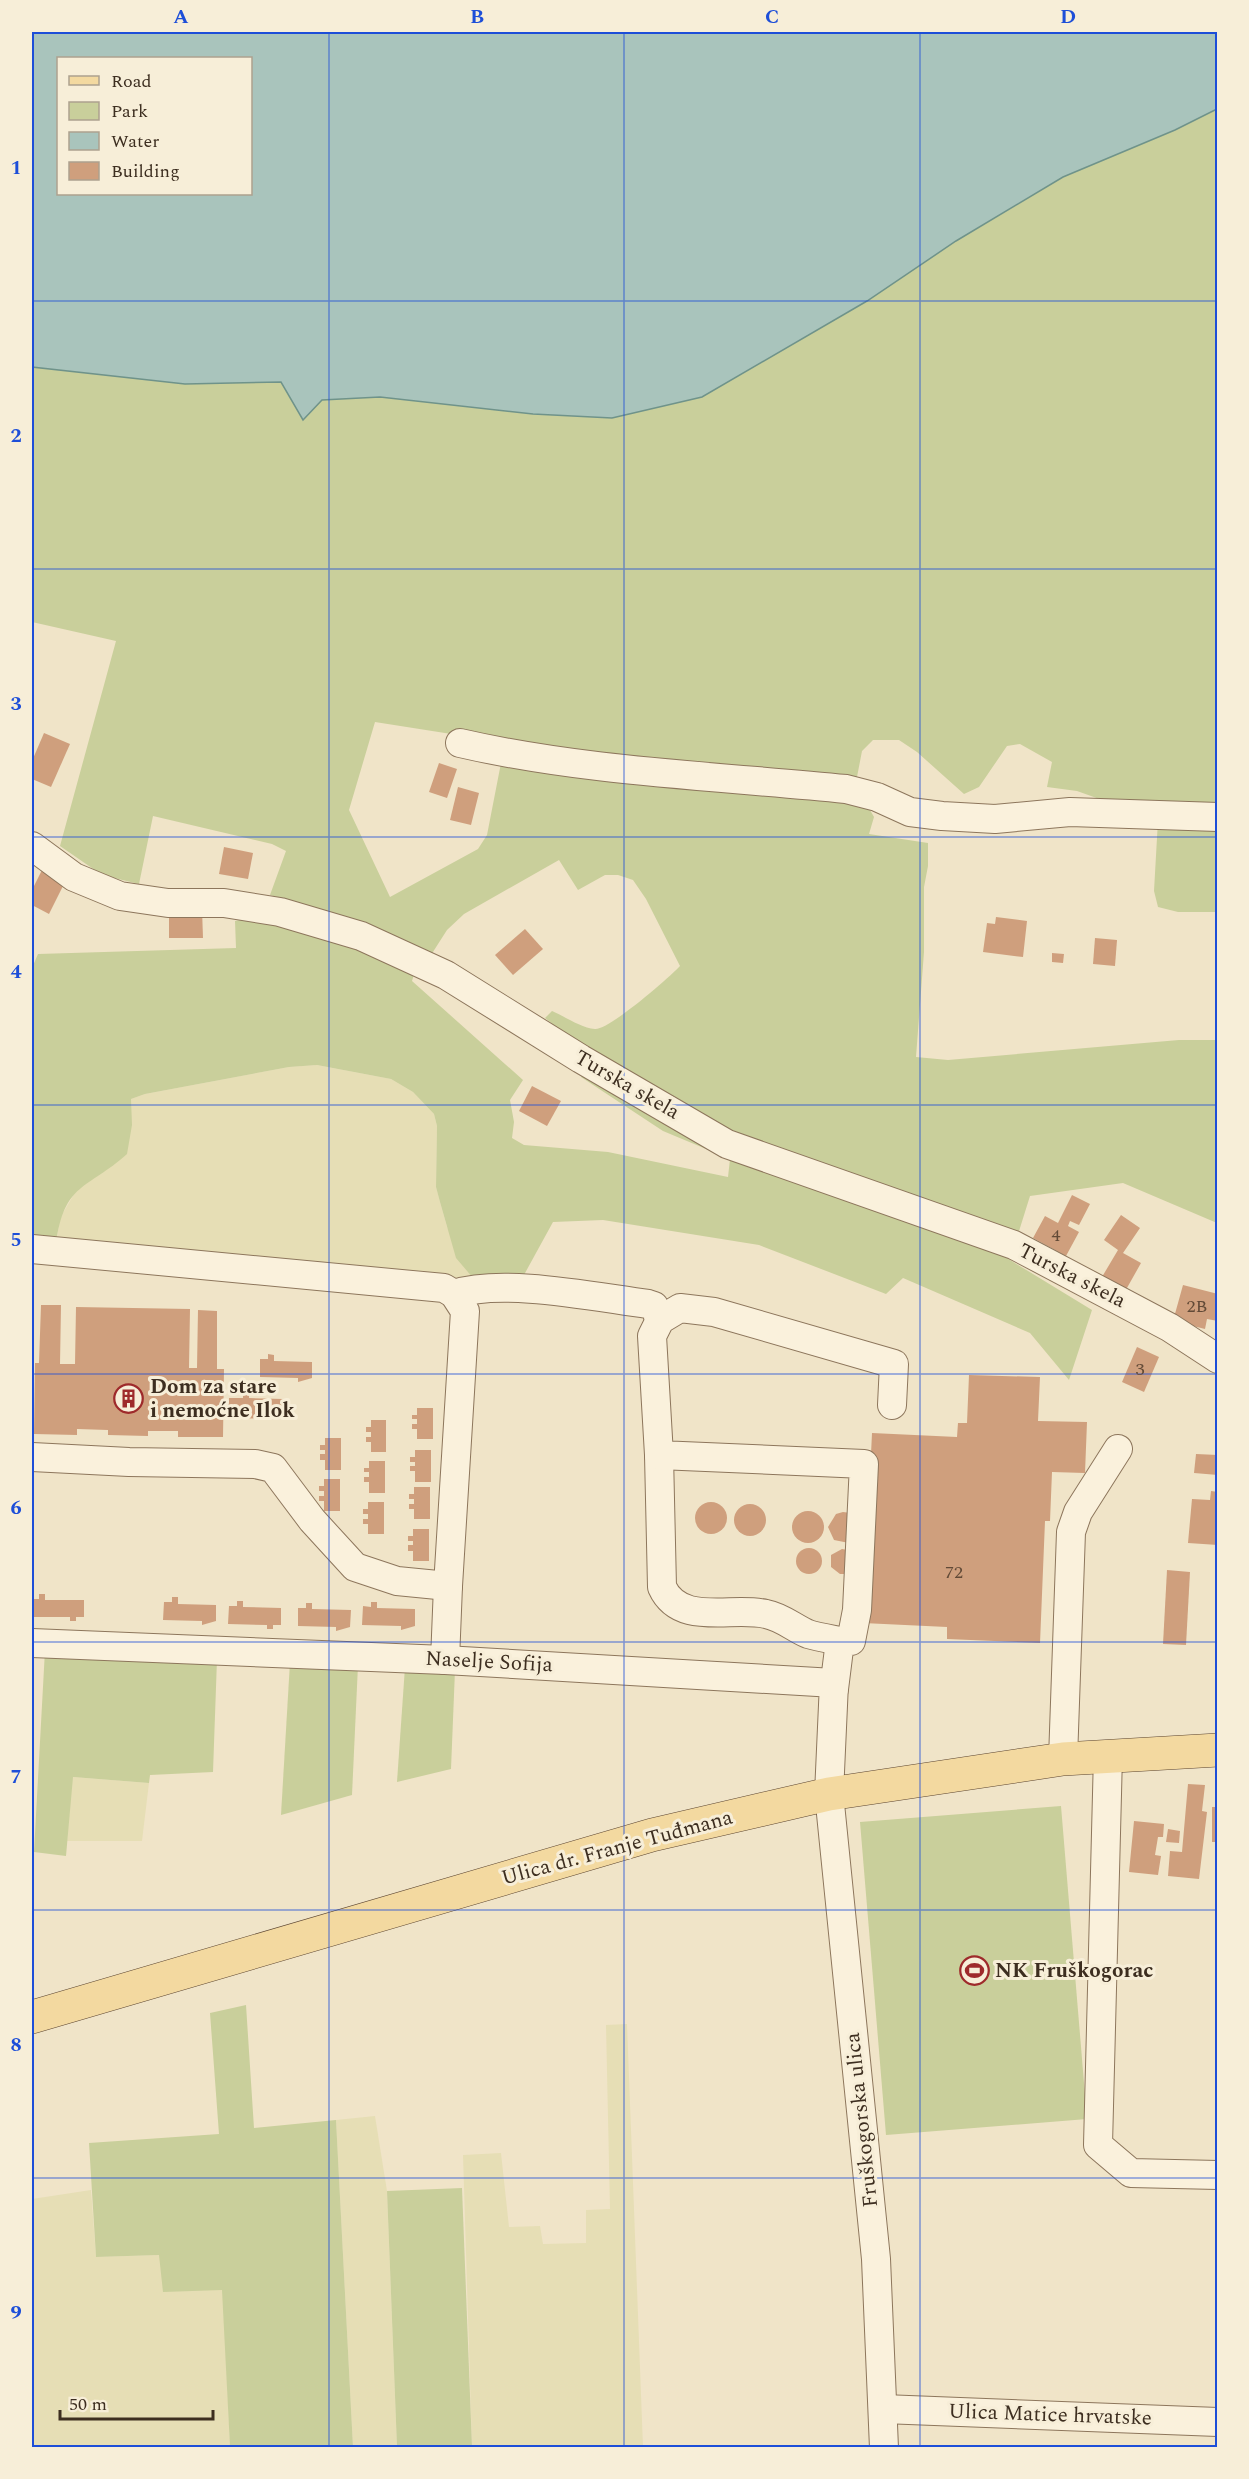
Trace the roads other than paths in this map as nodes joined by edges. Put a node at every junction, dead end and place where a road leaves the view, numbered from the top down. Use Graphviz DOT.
graph roads {
  1 [pos="460,743"];
  2 [pos="1218,817"];
  3 [pos="32,846"];
  4 [pos="32,1249"];
  5 [pos="454,1294"];
  6 [pos="660,1320"];
  7 [pos="1218,1359"];
  8 [pos="892,1405"];
  9 [pos="1118,1449"];
  10 [pos="659,1455"];
  11 [pos="32,1457"];
  12 [pos="448,1586"];
  13 [pos="840,1641"];
  14 [pos="32,1643"];
  15 [pos="445,1660"];
  16 [pos="834,1689"];
  17 [pos="1218,1750"];
  18 [pos="1108,1755"];
  19 [pos="1064,1759"];
  20 [pos="829,1794"];
  21 [pos="32,2017"];
  22 [pos="1218,2175"];
  23 [pos="883,2409"];
  24 [pos="1218,2422"];
  25 [pos="884,2448"];
  1 -- 2 [label="street"];
  3 -- 7 [label="street, Turska skela"];
  4 -- 5 [label="street"];
  5 -- 6 [label="street"];
  5 -- 12 [label="street"];
  6 -- 8 [label="street"];
  6 -- 10 [label="street"];
  9 -- 19 [label="street"];
  10 -- 13 [label="street"];
  10 -- 13 [label="street"];
  11 -- 12 [label="street"];
  12 -- 15 [label="street"];
  13 -- 16 [label="street"];
  14 -- 15 [label="street, Naselje Sofija"];
  15 -- 16 [label="street, Naselje Sofija"];
  16 -- 20 [label="street"];
  17 -- 18 [label="main road, Ulica dr. Franje Tuđmana"];
  18 -- 19 [label="main road, Ulica dr. Franje Tuđmana"];
  18 -- 22 [label="street"];
  19 -- 20 [label="main road, Ulica dr. Franje Tuđmana"];
  20 -- 21 [label="main road, Ulica dr. Franje Tuđmana"];
  20 -- 23 [label="street, Fruškogorska ulica"];
  23 -- 24 [label="street, Ulica Matice hrvatske"];
  23 -- 25 [label="street, Fruškogorska ulica"];
}
